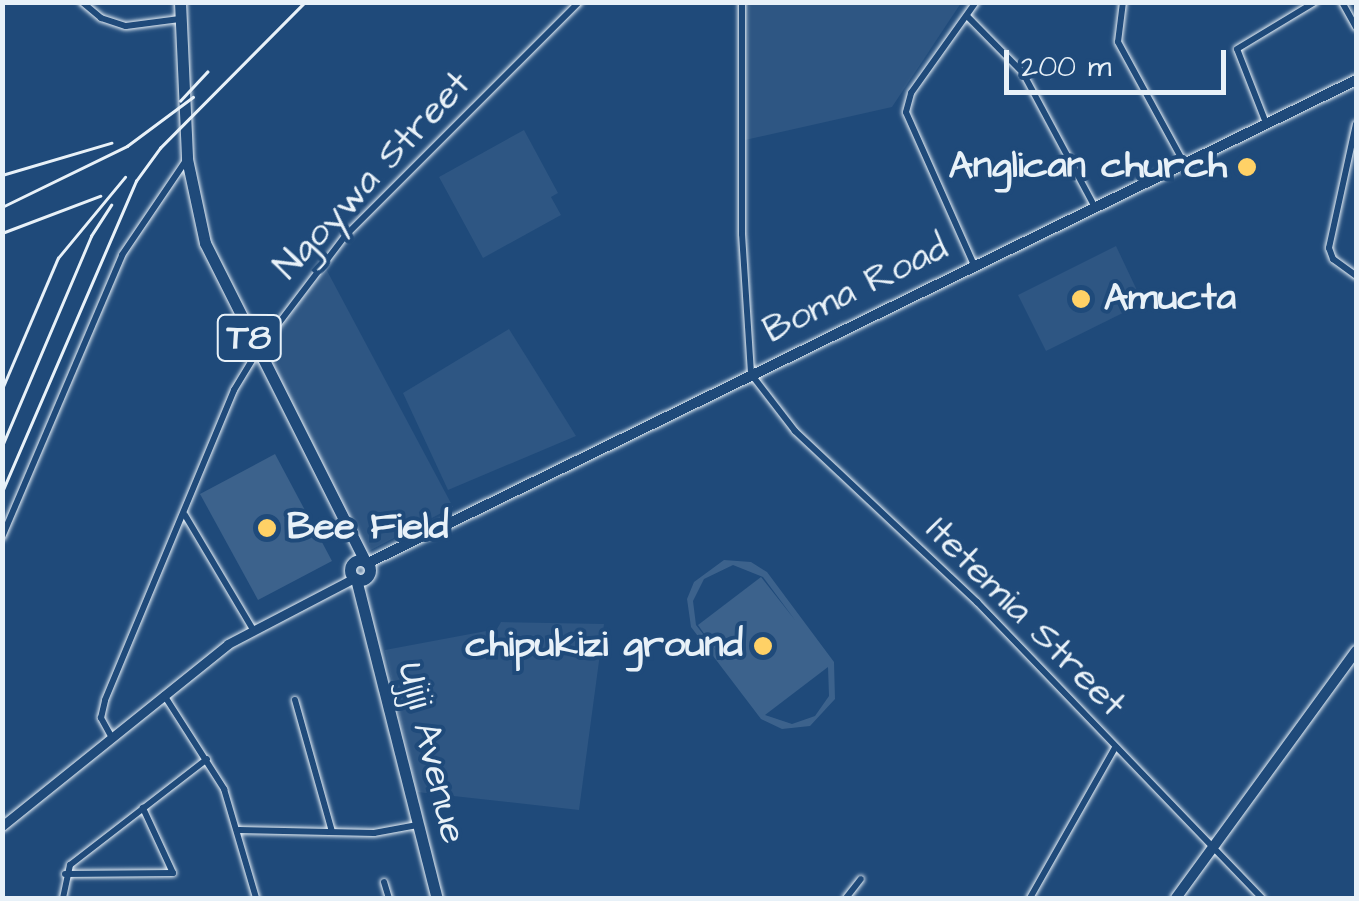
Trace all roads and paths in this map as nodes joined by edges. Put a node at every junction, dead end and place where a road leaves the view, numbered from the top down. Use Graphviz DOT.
graph roads {
  1 [pos="82,2"];
  2 [pos="180,2"];
  3 [pos="578,2"];
  4 [pos="742,2"];
  5 [pos="976,2"];
  6 [pos="1123,2"];
  7 [pos="1316,2"];
  8 [pos="1342,2"];
  9 [pos="967,16"];
  10 [pos="181,18"];
  11 [pos="1356,28"];
  12 [pos="1356,80"];
  13 [pos="1266,123"];
  14 [pos="1356,124"];
  15 [pos="187,158"];
  16 [pos="1184,162"];
  17 [pos="1094,207"];
  18 [pos="974,265"];
  19 [pos="1356,276"];
  20 [pos="257,352"];
  21 [pos="751,374"];
  22 [pos="185,515"];
  23 [pos="2,536"];
  24 [pos="360,571"];
  25 [pos="252,628"];
  26 [pos="1356,652"];
  27 [pos="163,694"];
  28 [pos="295,700"];
  29 [pos="110,736"];
  30 [pos="1115,748"];
  31 [pos="206,760"];
  32 [pos="143,808"];
  33 [pos="418,825"];
  34 [pos="2,826"];
  35 [pos="239,830"];
  36 [pos="332,832"];
  37 [pos="1212,848"];
  38 [pos="66,874"];
  39 [pos="861,879"];
  40 [pos="384,882"];
  41 [pos="63,898"];
  42 [pos="256,898"];
  43 [pos="389,898"];
  44 [pos="437,898"];
  45 [pos="846,898"];
  46 [pos="1030,898"];
  47 [pos="1176,898"];
  48 [pos="1262,898"];
  1 -- 10 [label="street"];
  2 -- 10 [label="highway, T8"];
  3 -- 20 [label="street, Ngoywa Street"];
  4 -- 21 [label="street"];
  5 -- 9 [label="street"];
  6 -- 16 [label="street"];
  7 -- 13 [label="street"];
  8 -- 11 [label="street"];
  9 -- 17 [label="street"];
  9 -- 18 [label="street"];
  10 -- 15 [label="highway, T8"];
  12 -- 13 [label="main road, Boma Road"];
  13 -- 16 [label="main road, Boma Road"];
  14 -- 19 [label="street"];
  15 -- 20 [label="highway, T8"];
  15 -- 23 [label="street"];
  16 -- 17 [label="main road, Boma Road"];
  17 -- 18 [label="main road, Boma Road"];
  18 -- 21 [label="main road, Boma Road"];
  20 -- 22 [label="street, Ngoywa Street"];
  20 -- 24 [label="highway, T8"];
  21 -- 24 [label="main road, Boma Road"];
  21 -- 30 [label="street, Itetemia Street"];
  22 -- 25 [label="street"];
  22 -- 29 [label="street, Ngoywa Street"];
  24 -- 25 [label="street"];
  24 -- 33 [label="highway, Ujiji Avenue / T8"];
  25 -- 27 [label="street"];
  26 -- 37 [label="main road"];
  27 -- 29 [label="street"];
  27 -- 31 [label="street"];
  28 -- 36 [label="street"];
  29 -- 34 [label="street"];
  30 -- 37 [label="street, Itetemia Street"];
  30 -- 46 [label="street"];
  31 -- 32 [label="street"];
  31 -- 35 [label="street"];
  32 -- 38 [label="street"];
  32 -- 38 [label="street"];
  33 -- 36 [label="street"];
  33 -- 44 [label="highway, Ujiji Avenue / T8"];
  35 -- 36 [label="street"];
  35 -- 42 [label="street"];
  37 -- 47 [label="main road"];
  37 -- 48 [label="street, Itetemia Street"];
  38 -- 41 [label="street"];
  39 -- 45 [label="street"];
  40 -- 43 [label="street"];
}
